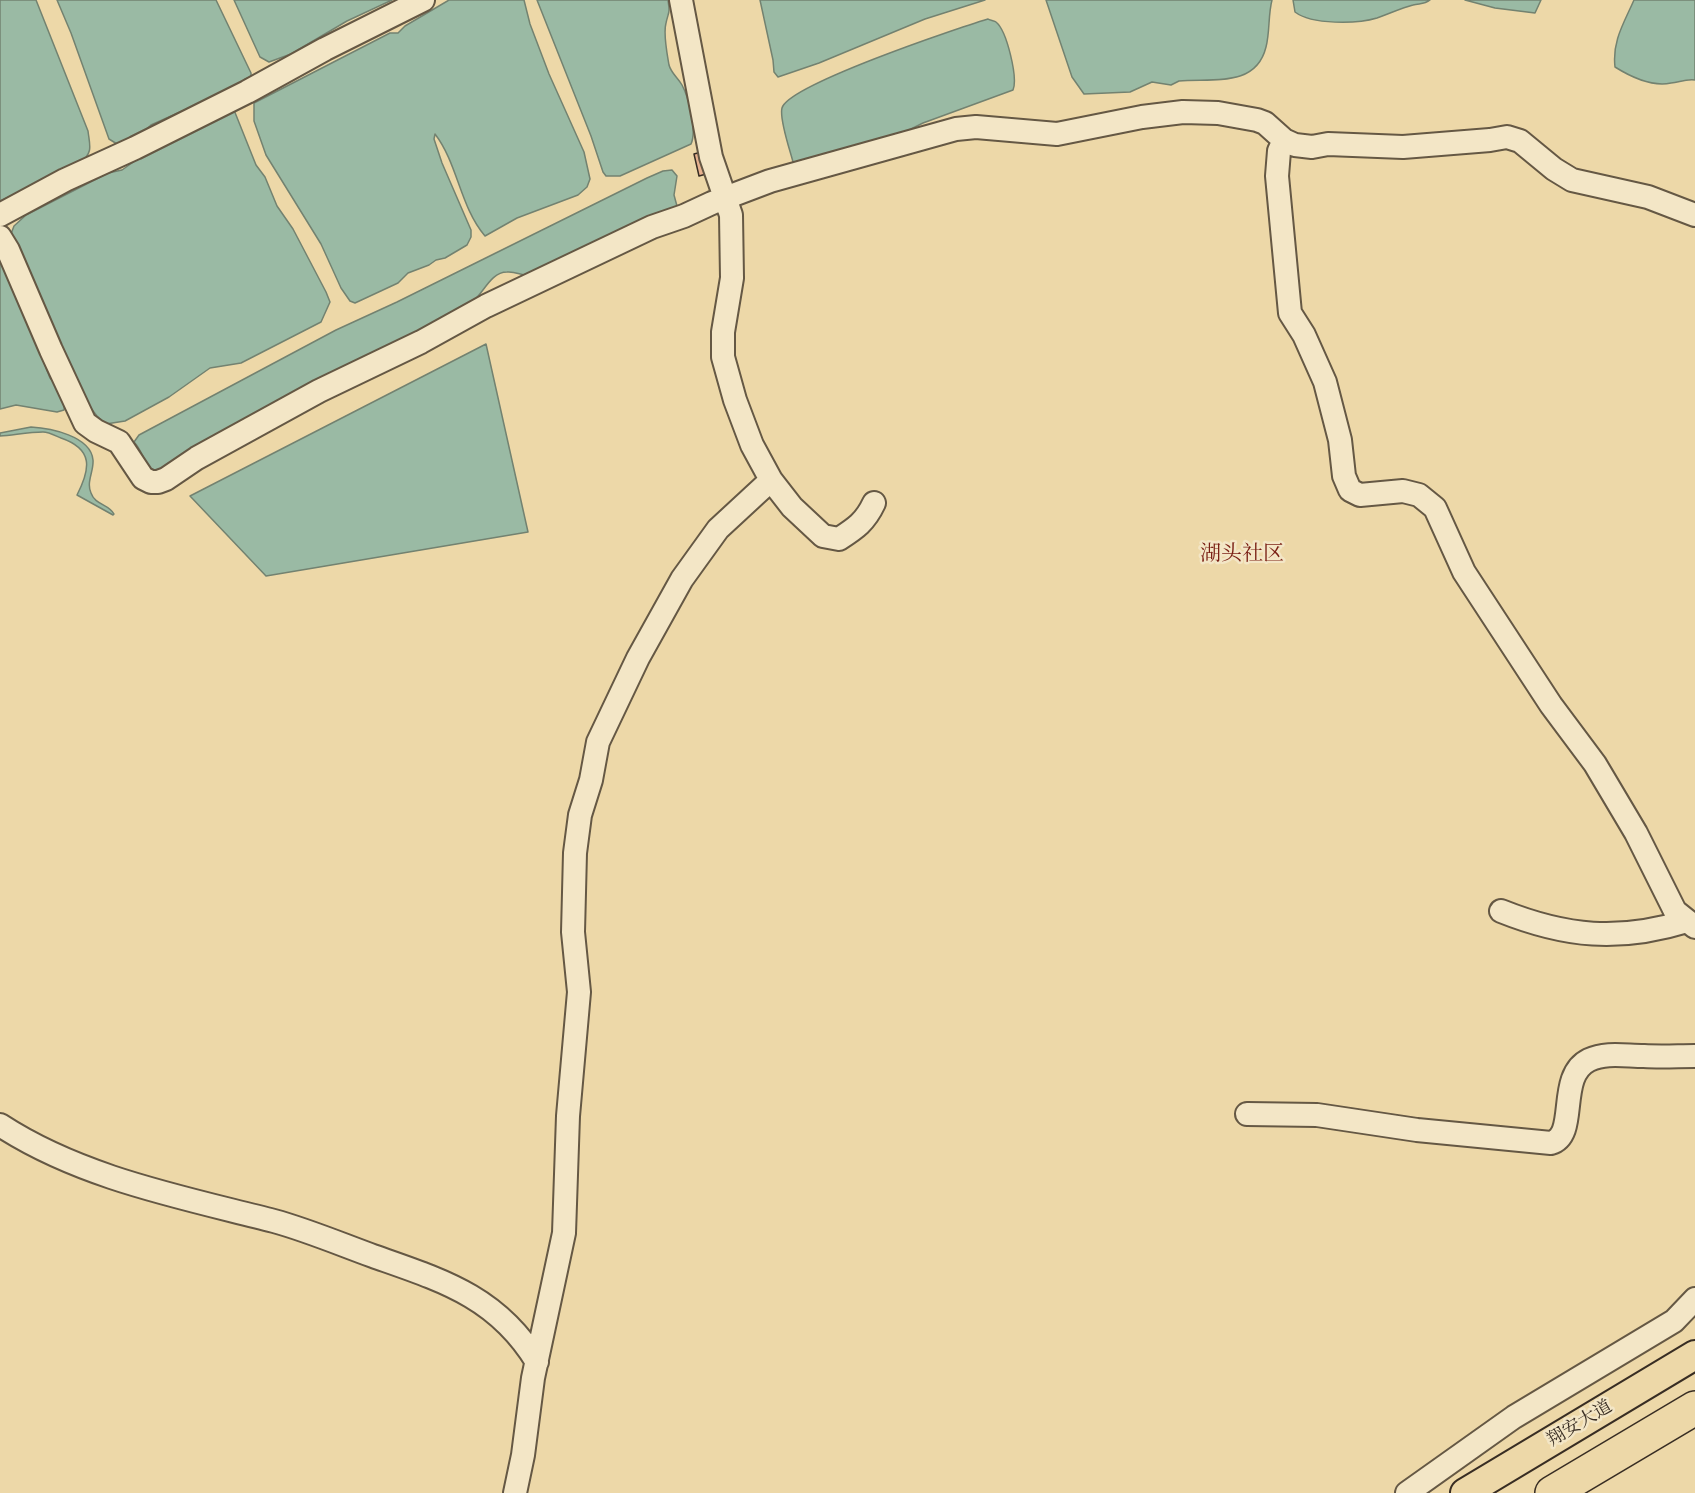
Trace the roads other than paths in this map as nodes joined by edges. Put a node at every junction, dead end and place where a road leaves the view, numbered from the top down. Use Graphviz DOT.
graph roads {
  1 [pos="423,0"];
  2 [pos="681,0"];
  3 [pos="1284,140"];
  4 [pos="727,197"];
  5 [pos="0,215"];
  6 [pos="1695,215"];
  7 [pos="0,237"];
  8 [pos="771,480"];
  9 [pos="874,503"];
  10 [pos="1501,911"];
  11 [pos="1691,924"];
  12 [pos="1695,1056"];
  13 [pos="1247,1114"];
  14 [pos="0,1125"];
  15 [pos="1695,1299"];
  16 [pos="1695,1355"];
  17 [pos="537,1362"];
  18 [pos="1695,1408"];
  19 [pos="514,1493"];
  20 [pos="1407,1493"];
  21 [pos="1465,1493"];
  22 [pos="1552,1493"];
  1 -- 5 [label="street"];
  2 -- 4 [label="street"];
  3 -- 4 [label="street"];
  3 -- 6 [label="street"];
  3 -- 11 [label="street"];
  4 -- 7 [label="street"];
  4 -- 8 [label="street"];
  8 -- 9 [label="street"];
  8 -- 17 [label="street"];
  10 -- 11 [label="street"];
  12 -- 13 [label="street"];
  14 -- 17 [label="street"];
  15 -- 20 [label="street"];
  16 -- 21 [label="main road, 翔安大道"];
  17 -- 19 [label="street"];
  18 -- 22 [label="highway"];
}
